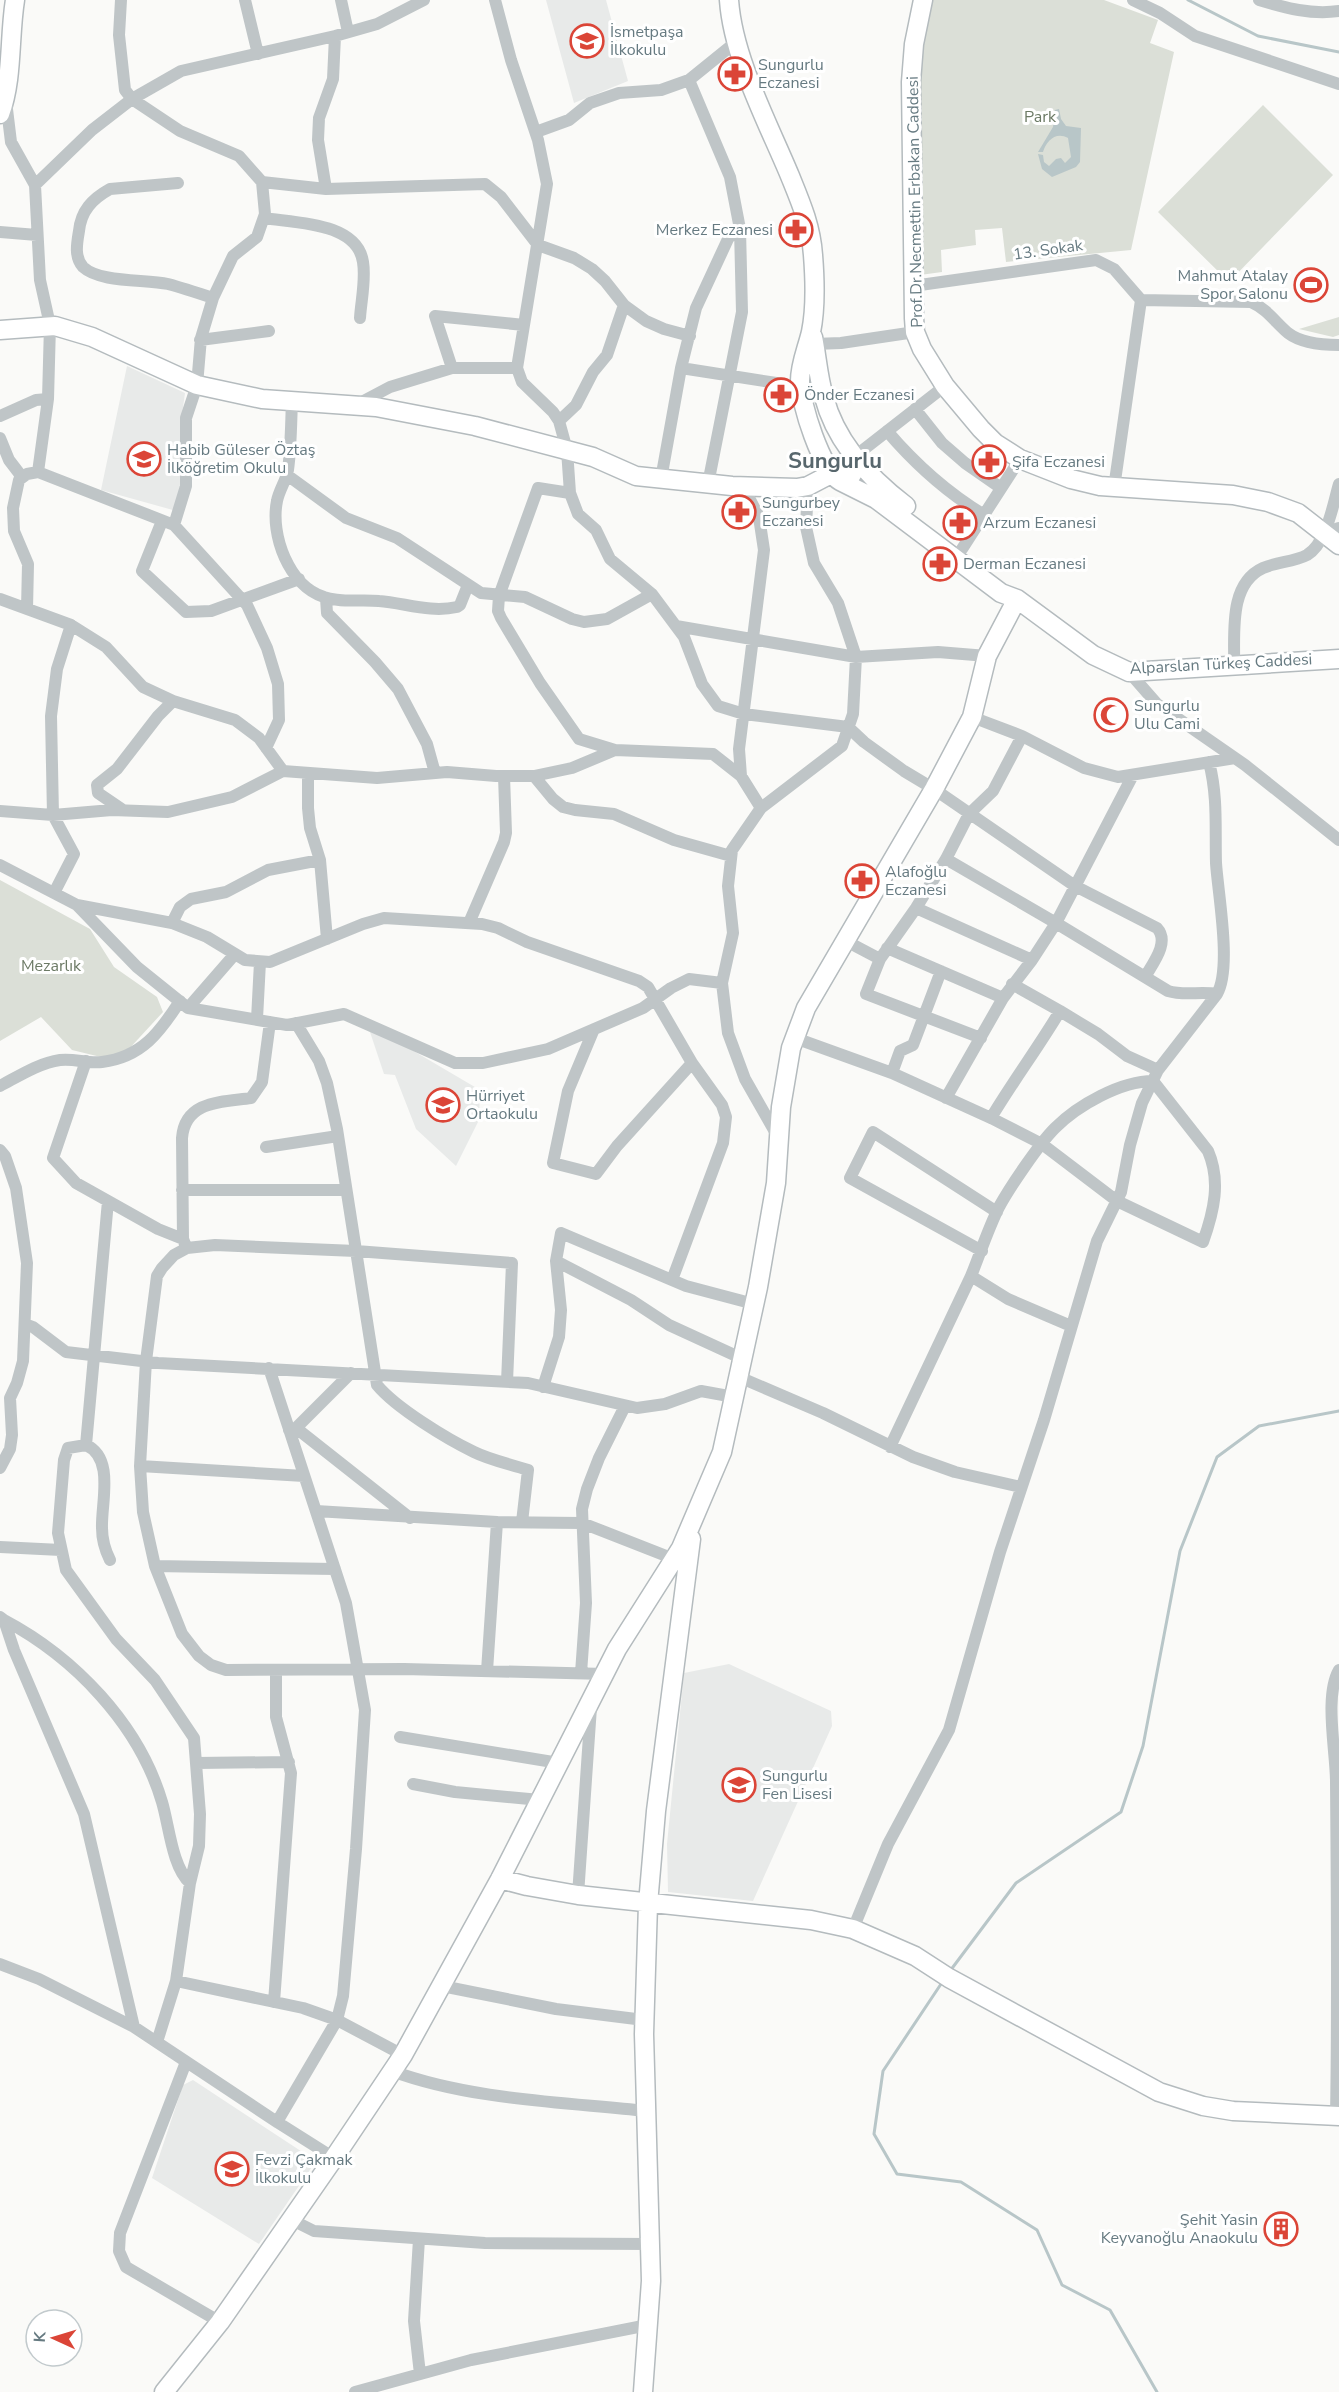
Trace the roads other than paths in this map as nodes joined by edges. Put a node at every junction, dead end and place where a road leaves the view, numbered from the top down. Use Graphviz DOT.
graph roads {
  1 [pos="15,0"];
  2 [pos="121,0"];
  3 [pos="245,0"];
  4 [pos="341,0"];
  5 [pos="423,0"];
  6 [pos="495,0"];
  7 [pos="729,0"];
  8 [pos="923,0"];
  9 [pos="1133,0"];
  10 [pos="1259,0"];
  11 [pos="1339,11"];
  12 [pos="348,32"];
  13 [pos="335,36"];
  14 [pos="736,42"];
  15 [pos="258,54"];
  16 [pos="689,80"];
  17 [pos="1339,84"];
  18 [pos="132,99"];
  19 [pos="2,103"];
  20 [pos="536,132"];
  21 [pos="262,182"];
  22 [pos="178,183"];
  23 [pos="35,185"];
  24 [pos="326,189"];
  25 [pos="264,218"];
  26 [pos="740,229"];
  27 [pos="0,232"];
  28 [pos="37,235"];
  29 [pos="538,245"];
  30 [pos="913,286"];
  31 [pos="213,298"];
  32 [pos="1142,300"];
  33 [pos="624,305"];
  34 [pos="360,318"];
  35 [pos="50,325"];
  36 [pos="524,325"];
  37 [pos="0,330"];
  38 [pos="269,331"];
  39 [pos="915,332"];
  40 [pos="690,336"];
  41 [pos="813,337"];
  42 [pos="200,340"];
  43 [pos="1339,345"];
  44 [pos="452,368"];
  45 [pos="517,368"];
  46 [pos="681,368"];
  47 [pos="729,375"];
  48 [pos="196,385"];
  49 [pos="945,386"];
  50 [pos="801,391"];
  51 [pos="823,394"];
  52 [pos="48,399"];
  53 [pos="292,401"];
  54 [pos="355,406"];
  55 [pos="915,409"];
  56 [pos="0,416"];
  57 [pos="559,421"];
  58 [pos="887,431"];
  59 [pos="0,438"];
  60 [pos="567,450"];
  61 [pos="820,452"];
  62 [pos="852,454"];
  63 [pos="1020,459"];
  64 [pos="38,471"];
  65 [pos="287,475"];
  66 [pos="22,477"];
  67 [pos="836,477"];
  68 [pos="661,479"];
  69 [pos="708,483"];
  70 [pos="1339,484"];
  71 [pos="743,486"];
  72 [pos="808,486"];
  73 [pos="1001,488"];
  74 [pos="1114,488"];
  75 [pos="570,493"];
  76 [pos="984,515"];
  77 [pos="168,523"];
  78 [pos="1332,531"];
  79 [pos="1339,545"];
  80 [pos="962,549"];
  81 [pos="299,579"];
  82 [pos="468,585"];
  83 [pos="652,594"];
  84 [pos="499,596"];
  85 [pos="1009,596"];
  86 [pos="326,598"];
  87 [pos="0,599"];
  88 [pos="242,600"];
  89 [pos="27,609"];
  90 [pos="71,625"];
  91 [pos="676,626"];
  92 [pos="754,640"];
  93 [pos="990,650"];
  94 [pos="856,657"];
  95 [pos="1339,659"];
  96 [pos="1234,665"];
  97 [pos="1129,672"];
  98 [pos="173,702"];
  99 [pos="744,714"];
  100 [pos="972,717"];
  101 [pos="848,727"];
  102 [pos="1022,736"];
  103 [pos="266,748"];
  104 [pos="615,750"];
  105 [pos="1235,758"];
  106 [pos="1209,762"];
  107 [pos="283,771"];
  108 [pos="308,773"];
  109 [pos="435,773"];
  110 [pos="1133,775"];
  111 [pos="504,776"];
  112 [pos="534,776"];
  113 [pos="741,776"];
  114 [pos="934,789"];
  115 [pos="761,808"];
  116 [pos="124,810"];
  117 [pos="0,811"];
  118 [pos="969,814"];
  119 [pos="53,815"];
  120 [pos="1339,840"];
  121 [pos="731,856"];
  122 [pos="946,859"];
  123 [pos="320,860"];
  124 [pos="0,865"];
  125 [pos="1075,886"];
  126 [pos="54,893"];
  127 [pos="77,905"];
  128 [pos="916,908"];
  129 [pos="172,923"];
  130 [pos="469,923"];
  131 [pos="1056,923"];
  132 [pos="327,939"];
  133 [pos="844,940"];
  134 [pos="884,953"];
  135 [pos="236,954"];
  136 [pos="1032,960"];
  137 [pos="260,962"];
  138 [pos="941,971"];
  139 [pos="1145,977"];
  140 [pos="722,983"];
  141 [pos="1012,984"];
  142 [pos="1217,994"];
  143 [pos="1003,998"];
  144 [pos="654,1000"];
  145 [pos="184,1004"];
  146 [pos="1060,1011"];
  147 [pos="924,1015"];
  148 [pos="257,1020"];
  149 [pos="270,1022"];
  150 [pos="296,1023"];
  151 [pos="594,1029"];
  152 [pos="795,1038"];
  153 [pos="981,1038"];
  154 [pos="86,1061"];
  155 [pos="692,1064"];
  156 [pos="892,1073"];
  157 [pos="1155,1076"];
  158 [pos="0,1086"];
  159 [pos="946,1098"];
  160 [pos="991,1118"];
  161 [pos="338,1136"];
  162 [pos="779,1138"];
  163 [pos="1042,1144"];
  164 [pos="266,1147"];
  165 [pos="0,1149"];
  166 [pos="183,1190"];
  167 [pos="346,1190"];
  168 [pos="108,1201"];
  169 [pos="1117,1201"];
  170 [pos="997,1212"];
  171 [pos="185,1244"];
  172 [pos="356,1251"];
  173 [pos="982,1251"];
  174 [pos="556,1261"];
  175 [pos="971,1276"];
  176 [pos="672,1280"];
  177 [pos="754,1304"];
  178 [pos="25,1324"];
  179 [pos="1071,1326"];
  180 [pos="93,1355"];
  181 [pos="742,1359"];
  182 [pos="147,1361"];
  183 [pos="269,1368"];
  184 [pos="351,1373"];
  185 [pos="375,1375"];
  186 [pos="739,1377"];
  187 [pos="507,1382"];
  188 [pos="543,1387"];
  189 [pos="734,1397"];
  190 [pos="5,1398"];
  191 [pos="625,1407"];
  192 [pos="292,1429"];
  193 [pos="86,1445"];
  194 [pos="890,1447"];
  195 [pos="140,1466"];
  196 [pos="0,1468"];
  197 [pos="304,1476"];
  198 [pos="1021,1487"];
  199 [pos="316,1511"];
  200 [pos="695,1515"];
  201 [pos="410,1518"];
  202 [pos="497,1522"];
  203 [pos="522,1522"];
  204 [pos="582,1523"];
  205 [pos="0,1547"];
  206 [pos="60,1550"];
  207 [pos="674,1559"];
  208 [pos="110,1560"];
  209 [pos="155,1566"];
  210 [pos="335,1569"];
  211 [pos="2,1619"];
  212 [pos="6,1646"];
  213 [pos="276,1670"];
  214 [pos="358,1670"];
  215 [pos="1339,1670"];
  216 [pos="487,1671"];
  217 [pos="581,1673"];
  218 [pos="605,1674"];
  219 [pos="591,1700"];
  220 [pos="400,1737"];
  221 [pos="289,1762"];
  222 [pos="196,1763"];
  223 [pos="559,1763"];
  224 [pos="413,1784"];
  225 [pos="540,1800"];
  226 [pos="500,1879"];
  227 [pos="190,1883"];
  228 [pos="578,1895"];
  229 [pos="648,1904"];
  230 [pos="853,1929"];
  231 [pos="0,1965"];
  232 [pos="176,1981"];
  233 [pos="442,1986"];
  234 [pos="274,2002"];
  235 [pos="337,2020"];
  236 [pos="644,2020"];
  237 [pos="134,2027"];
  238 [pos="157,2042"];
  239 [pos="403,2055"];
  240 [pos="186,2062"];
  241 [pos="392,2072"];
  242 [pos="646,2111"];
  243 [pos="1338,2116"];
  244 [pos="277,2122"];
  245 [pos="334,2158"];
  246 [pos="290,2219"];
  247 [pos="419,2239"];
  248 [pos="650,2244"];
  249 [pos="220,2322"];
  250 [pos="648,2325"];
  251 [pos="420,2374"];
  252 [pos="170,2385"];
  253 [pos="355,2392"];
  254 [pos="643,2392"];
  1 -- 19 [label="street"];
  2 -- 18 [label="street"];
  3 -- 15 [label="street"];
  4 -- 12 [label="street"];
  5 -- 12 [label="street"];
  6 -- 20 [label="street"];
  7 -- 14 [label="street"];
  8 -- 30 [label="street, Prof.Dr.Necmettin Erbakan Caddesi"];
  9 -- 17 [label="street"];
  10 -- 11 [label="street"];
  12 -- 13 [label="street"];
  13 -- 15 [label="street"];
  13 -- 24 [label="street"];
  14 -- 16 [label="street"];
  14 -- 41 [label="street"];
  15 -- 18 [label="street"];
  16 -- 20 [label="street"];
  16 -- 26 [label="street"];
  18 -- 21 [label="street"];
  18 -- 23 [label="street"];
  19 -- 23 [label="street"];
  20 -- 29 [label="street"];
  21 -- 24 [label="street"];
  21 -- 25 [label="street"];
  22 -- 31 [label="street"];
  23 -- 28 [label="street"];
  24 -- 29 [label="street"];
  25 -- 31 [label="street"];
  25 -- 34 [label="street"];
  26 -- 40 [label="street"];
  26 -- 47 [label="street"];
  27 -- 28 [label="street"];
  28 -- 35 [label="street"];
  29 -- 33 [label="street"];
  29 -- 36 [label="street"];
  30 -- 32 [label="street, 13. Sokak"];
  30 -- 39 [label="street, Prof.Dr.Necmettin Erbakan Caddesi"];
  31 -- 42 [label="street"];
  32 -- 43 [label="street"];
  32 -- 74 [label="street"];
  33 -- 40 [label="street"];
  33 -- 57 [label="street"];
  35 -- 37 [label="street"];
  35 -- 48 [label="street"];
  35 -- 52 [label="street"];
  36 -- 44 [label="street"];
  36 -- 45 [label="street"];
  38 -- 42 [label="street"];
  39 -- 41 [label="street"];
  39 -- 49 [label="street, Prof.Dr.Necmettin Erbakan Caddesi"];
  40 -- 46 [label="street"];
  41 -- 50 [label="street"];
  41 -- 51 [label="street, Alparslan Türkeş Caddesi"];
  42 -- 48 [label="street"];
  44 -- 45 [label="street"];
  44 -- 54 [label="street"];
  45 -- 57 [label="street"];
  46 -- 47 [label="street"];
  46 -- 68 [label="street"];
  47 -- 50 [label="street"];
  47 -- 69 [label="street"];
  48 -- 53 [label="street"];
  48 -- 77 [label="street"];
  49 -- 55 [label="street"];
  49 -- 63 [label="street, Prof.Dr.Necmettin Erbakan Caddesi"];
  50 -- 51 [label="street"];
  50 -- 61 [label="street"];
  51 -- 62 [label="street, Alparslan Türkeş Caddesi"];
  52 -- 56 [label="street"];
  52 -- 64 [label="street"];
  53 -- 54 [label="street"];
  53 -- 65 [label="street"];
  54 -- 60 [label="street"];
  55 -- 58 [label="street"];
  55 -- 73 [label="street"];
  57 -- 60 [label="street"];
  58 -- 62 [label="street"];
  58 -- 76 [label="street"];
  59 -- 66 [label="street"];
  60 -- 68 [label="street"];
  60 -- 75 [label="street"];
  61 -- 62 [label="street"];
  61 -- 67 [label="street"];
  62 -- 67 [label="street"];
  62 -- 80 [label="street, Alparslan Türkeş Caddesi"];
  63 -- 73 [label="street"];
  63 -- 74 [label="street, Prof.Dr.Necmettin Erbakan Caddesi"];
  64 -- 66 [label="street"];
  64 -- 77 [label="street"];
  65 -- 81 [label="street"];
  65 -- 82 [label="street"];
  66 -- 89 [label="street"];
  67 -- 72 [label="street"];
  67 -- 85 [label="street, Alparslan Türkeş Caddesi"];
  68 -- 69 [label="street"];
  69 -- 71 [label="street"];
  70 -- 78 [label="street"];
  71 -- 72 [label="street"];
  71 -- 92 [label="street"];
  72 -- 94 [label="street"];
  73 -- 76 [label="street"];
  74 -- 78 [label="street, Prof.Dr.Necmettin Erbakan Caddesi"];
  75 -- 83 [label="street"];
  75 -- 84 [label="street"];
  76 -- 80 [label="street"];
  77 -- 88 [label="street"];
  77 -- 88 [label="street"];
  78 -- 79 [label="street, Prof.Dr.Necmettin Erbakan Caddesi"];
  78 -- 96 [label="street"];
  80 -- 85 [label="street, Alparslan Türkeş Caddesi"];
  81 -- 86 [label="street"];
  81 -- 88 [label="street"];
  82 -- 84 [label="street"];
  82 -- 86 [label="street"];
  83 -- 84 [label="street"];
  83 -- 91 [label="street"];
  84 -- 104 [label="street"];
  85 -- 93 [label="street"];
  85 -- 97 [label="street, Alparslan Türkeş Caddesi"];
  86 -- 109 [label="street"];
  87 -- 89 [label="street"];
  88 -- 103 [label="street"];
  89 -- 90 [label="street"];
  90 -- 98 [label="street"];
  90 -- 119 [label="street"];
  91 -- 92 [label="street"];
  91 -- 99 [label="street"];
  92 -- 94 [label="street"];
  92 -- 99 [label="street"];
  93 -- 94 [label="street"];
  93 -- 100 [label="street"];
  94 -- 101 [label="street"];
  95 -- 96 [label="street, Alparslan Türkeş Caddesi"];
  96 -- 97 [label="street, Alparslan Türkeş Caddesi"];
  97 -- 105 [label="street"];
  98 -- 103 [label="street"];
  98 -- 116 [label="street"];
  99 -- 101 [label="street"];
  99 -- 113 [label="street"];
  100 -- 102 [label="street"];
  100 -- 114 [label="street"];
  101 -- 114 [label="street"];
  101 -- 115 [label="street"];
  102 -- 110 [label="street"];
  102 -- 118 [label="street"];
  103 -- 107 [label="street"];
  104 -- 112 [label="street"];
  104 -- 113 [label="street"];
  105 -- 106 [label="street"];
  105 -- 120 [label="street"];
  106 -- 110 [label="street"];
  106 -- 142 [label="street"];
  107 -- 108 [label="street"];
  107 -- 116 [label="street"];
  108 -- 109 [label="street"];
  108 -- 123 [label="street"];
  109 -- 111 [label="street"];
  110 -- 125 [label="street"];
  111 -- 112 [label="street"];
  111 -- 130 [label="street"];
  112 -- 121 [label="street"];
  113 -- 115 [label="street"];
  114 -- 118 [label="street"];
  114 -- 133 [label="street"];
  115 -- 121 [label="street"];
  116 -- 119 [label="street"];
  117 -- 119 [label="street"];
  118 -- 122 [label="street"];
  118 -- 125 [label="street"];
  119 -- 126 [label="street"];
  121 -- 140 [label="street"];
  122 -- 128 [label="street"];
  122 -- 131 [label="street"];
  123 -- 129 [label="street"];
  123 -- 132 [label="street"];
  124 -- 126 [label="street"];
  125 -- 131 [label="street"];
  125 -- 139 [label="street"];
  126 -- 127 [label="street"];
  127 -- 129 [label="street"];
  127 -- 145 [label="street"];
  128 -- 134 [label="street"];
  128 -- 136 [label="street"];
  129 -- 135 [label="street"];
  130 -- 132 [label="street"];
  130 -- 144 [label="street"];
  131 -- 136 [label="street"];
  131 -- 139 [label="street"];
  132 -- 137 [label="street"];
  133 -- 134 [label="street"];
  133 -- 152 [label="street"];
  134 -- 138 [label="street"];
  134 -- 147 [label="street"];
  135 -- 137 [label="street"];
  135 -- 145 [label="street"];
  136 -- 141 [label="street"];
  137 -- 148 [label="street"];
  138 -- 143 [label="street"];
  138 -- 147 [label="street"];
  139 -- 142 [label="street"];
  140 -- 144 [label="street"];
  140 -- 162 [label="street"];
  141 -- 143 [label="street"];
  141 -- 146 [label="street"];
  142 -- 157 [label="street"];
  143 -- 153 [label="street"];
  144 -- 151 [label="street"];
  144 -- 155 [label="street"];
  145 -- 148 [label="street"];
  145 -- 154 [label="street"];
  146 -- 157 [label="street"];
  146 -- 160 [label="street"];
  147 -- 153 [label="street"];
  147 -- 156 [label="street"];
  148 -- 149 [label="street"];
  149 -- 150 [label="street"];
  149 -- 166 [label="street"];
  150 -- 151 [label="street"];
  150 -- 161 [label="street"];
  151 -- 155 [label="street"];
  152 -- 156 [label="street"];
  152 -- 162 [label="street"];
  153 -- 159 [label="street"];
  154 -- 158 [label="street"];
  154 -- 168 [label="street"];
  155 -- 176 [label="street"];
  156 -- 159 [label="street"];
  157 -- 163 [label="street"];
  157 -- 169 [label="street"];
  157 -- 169 [label="street"];
  159 -- 160 [label="street"];
  160 -- 163 [label="street"];
  161 -- 164 [label="street"];
  161 -- 167 [label="street"];
  162 -- 177 [label="street"];
  163 -- 169 [label="street"];
  163 -- 170 [label="street"];
  165 -- 178 [label="street"];
  166 -- 167 [label="street"];
  166 -- 171 [label="street"];
  167 -- 172 [label="street"];
  168 -- 171 [label="street"];
  168 -- 180 [label="street"];
  169 -- 179 [label="street"];
  170 -- 173 [label="street"];
  170 -- 173 [label="street"];
  171 -- 172 [label="street"];
  171 -- 182 [label="street"];
  172 -- 185 [label="street"];
  172 -- 187 [label="street"];
  173 -- 175 [label="street"];
  174 -- 176 [label="street"];
  174 -- 181 [label="street"];
  174 -- 188 [label="street"];
  175 -- 179 [label="street"];
  175 -- 194 [label="street"];
  176 -- 177 [label="street"];
  177 -- 181 [label="street"];
  178 -- 180 [label="street"];
  178 -- 190 [label="street"];
  179 -- 198 [label="street"];
  180 -- 182 [label="street"];
  180 -- 193 [label="street"];
  181 -- 186 [label="street"];
  182 -- 183 [label="street"];
  182 -- 195 [label="street"];
  183 -- 184 [label="street"];
  183 -- 192 [label="street"];
  184 -- 185 [label="street"];
  184 -- 192 [label="street"];
  185 -- 187 [label="street"];
  185 -- 203 [label="street"];
  186 -- 189 [label="street"];
  186 -- 194 [label="street"];
  187 -- 188 [label="street"];
  188 -- 191 [label="street"];
  189 -- 191 [label="street"];
  189 -- 200 [label="street"];
  190 -- 196 [label="street"];
  191 -- 204 [label="street"];
  192 -- 197 [label="street"];
  192 -- 201 [label="street"];
  193 -- 206 [label="street"];
  193 -- 208 [label="street"];
  194 -- 198 [label="street"];
  195 -- 197 [label="street"];
  195 -- 209 [label="street"];
  197 -- 199 [label="street"];
  198 -- 230 [label="street"];
  199 -- 201 [label="street"];
  199 -- 210 [label="street"];
  200 -- 207 [label="street"];
  200 -- 229 [label="street"];
  201 -- 202 [label="street"];
  202 -- 203 [label="street"];
  202 -- 216 [label="street"];
  203 -- 204 [label="street"];
  204 -- 207 [label="street"];
  204 -- 217 [label="street"];
  205 -- 206 [label="street"];
  206 -- 222 [label="street"];
  207 -- 218 [label="street"];
  209 -- 210 [label="street"];
  209 -- 213 [label="street"];
  210 -- 214 [label="street"];
  211 -- 212 [label="street"];
  211 -- 227 [label="street"];
  212 -- 237 [label="street"];
  213 -- 214 [label="street"];
  213 -- 221 [label="street"];
  214 -- 216 [label="street"];
  214 -- 235 [label="street"];
  215 -- 243 [label="street"];
  216 -- 217 [label="street"];
  217 -- 218 [label="street"];
  218 -- 219 [label="street"];
  219 -- 223 [label="street"];
  219 -- 228 [label="street"];
  220 -- 223 [label="street"];
  221 -- 222 [label="street"];
  221 -- 234 [label="street"];
  222 -- 227 [label="street"];
  223 -- 225 [label="street"];
  224 -- 225 [label="street"];
  225 -- 226 [label="street"];
  226 -- 228 [label="street"];
  226 -- 233 [label="street"];
  227 -- 232 [label="street"];
  228 -- 229 [label="street"];
  229 -- 230 [label="street"];
  229 -- 236 [label="street"];
  230 -- 243 [label="street"];
  231 -- 237 [label="street"];
  232 -- 234 [label="street"];
  232 -- 238 [label="street"];
  233 -- 236 [label="street"];
  233 -- 239 [label="street"];
  234 -- 235 [label="street"];
  235 -- 239 [label="street"];
  235 -- 244 [label="street"];
  236 -- 242 [label="street"];
  237 -- 238 [label="street"];
  238 -- 240 [label="street"];
  239 -- 241 [label="street"];
  240 -- 244 [label="street"];
  240 -- 249 [label="street"];
  241 -- 242 [label="street"];
  241 -- 245 [label="street"];
  242 -- 248 [label="street"];
  244 -- 245 [label="street"];
  245 -- 246 [label="street"];
  246 -- 247 [label="street"];
  246 -- 249 [label="street"];
  247 -- 248 [label="street"];
  247 -- 251 [label="street"];
  248 -- 250 [label="street"];
  249 -- 252 [label="street"];
  250 -- 251 [label="street"];
  250 -- 254 [label="street"];
  251 -- 253 [label="street"];
}
